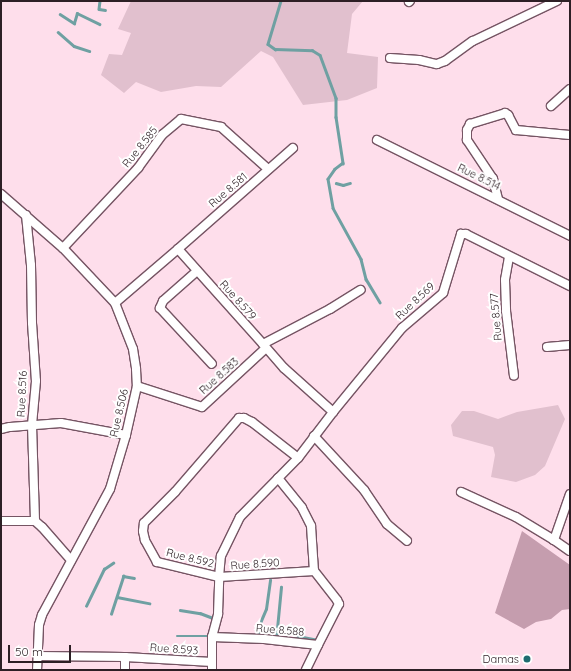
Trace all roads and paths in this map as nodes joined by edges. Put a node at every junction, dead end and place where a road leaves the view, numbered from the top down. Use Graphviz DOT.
graph roads {
  1 [pos="557,1"];
  2 [pos="390,58"];
  3 [pos="570,89"];
  4 [pos="551,106"];
  5 [pos="570,135"];
  6 [pos="378,140"];
  7 [pos="293,148"];
  8 [pos="268,169"];
  9 [pos="1,194"];
  10 [pos="498,199"];
  11 [pos="26,215"];
  12 [pos="570,236"];
  13 [pos="63,248"];
  14 [pos="178,249"];
  15 [pos="509,257"];
  16 [pos="197,271"];
  17 [pos="570,286"];
  18 [pos="361,290"];
  19 [pos="115,303"];
  20 [pos="570,345"];
  21 [pos="265,346"];
  22 [pos="546,347"];
  23 [pos="212,364"];
  24 [pos="514,376"];
  25 [pos="137,386"];
  26 [pos="333,412"];
  27 [pos="32,425"];
  28 [pos="1,429"];
  29 [pos="126,435"];
  30 [pos="314,436"];
  31 [pos="298,458"];
  32 [pos="278,478"];
  33 [pos="462,492"];
  34 [pos="570,494"];
  35 [pos="1,521"];
  36 [pos="35,521"];
  37 [pos="554,540"];
  38 [pos="408,541"];
  39 [pos="570,551"];
  40 [pos="71,560"];
  41 [pos="314,571"];
  42 [pos="219,577"];
  43 [pos="212,637"];
  44 [pos="318,645"];
  45 [pos="38,656"];
  46 [pos="125,657"];
  47 [pos="212,666"];
  48 [pos="37,670"];
  49 [pos="125,670"];
  50 [pos="306,670"];
  1 -- 2 [label="street"];
  3 -- 4 [label="street"];
  5 -- 10 [label="street"];
  6 -- 10 [label="street, Rue 8.514"];
  7 -- 8 [label="street, Rue 8.581"];
  8 -- 13 [label="street, Rue 8.585"];
  8 -- 14 [label="street, Rue 8.581"];
  9 -- 11 [label="street, Rue 8.506"];
  10 -- 12 [label="street, Rue 8.514"];
  11 -- 13 [label="street, Rue 8.506"];
  11 -- 27 [label="street, Rue 8.516"];
  13 -- 19 [label="street, Rue 8.506"];
  14 -- 16 [label="street, Rue 8.579"];
  14 -- 19 [label="street"];
  15 -- 17 [label="street, Rue 8.569"];
  15 -- 24 [label="street, Rue 8.577"];
  15 -- 26 [label="street, Rue 8.569"];
  16 -- 21 [label="street, Rue 8.579"];
  16 -- 23 [label="street"];
  18 -- 21 [label="street"];
  19 -- 25 [label="street, Rue 8.506"];
  20 -- 22 [label="street"];
  21 -- 25 [label="street, Rue 8.583"];
  21 -- 26 [label="street, Rue 8.579"];
  25 -- 29 [label="street, Rue 8.506"];
  26 -- 30 [label="street, Rue 8.590"];
  27 -- 28 [label="street"];
  27 -- 29 [label="street"];
  27 -- 36 [label="street, Rue 8.516"];
  29 -- 40 [label="street, Rue 8.506"];
  30 -- 31 [label="street, Rue 8.590"];
  30 -- 38 [label="street"];
  31 -- 32 [label="street, Rue 8.590"];
  31 -- 42 [label="street, Rue 8.592"];
  32 -- 41 [label="street"];
  32 -- 42 [label="street, Rue 8.590"];
  33 -- 37 [label="street"];
  34 -- 37 [label="street"];
  35 -- 36 [label="street"];
  36 -- 40 [label="street"];
  37 -- 39 [label="street"];
  40 -- 45 [label="street, Rue 8.506"];
  41 -- 42 [label="street, Rue 8.590"];
  41 -- 44 [label="street"];
  42 -- 43 [label="street, Rue 8.592"];
  43 -- 44 [label="street, Rue 8.588"];
  43 -- 47 [label="street, Rue 8.592"];
  44 -- 50 [label="street, Rue 8.588"];
  45 -- 46 [label="street, Rue 8.593"];
  45 -- 48 [label="street, Rue 8.506"];
  46 -- 47 [label="street, Rue 8.593"];
  46 -- 49 [label="street"];
}
